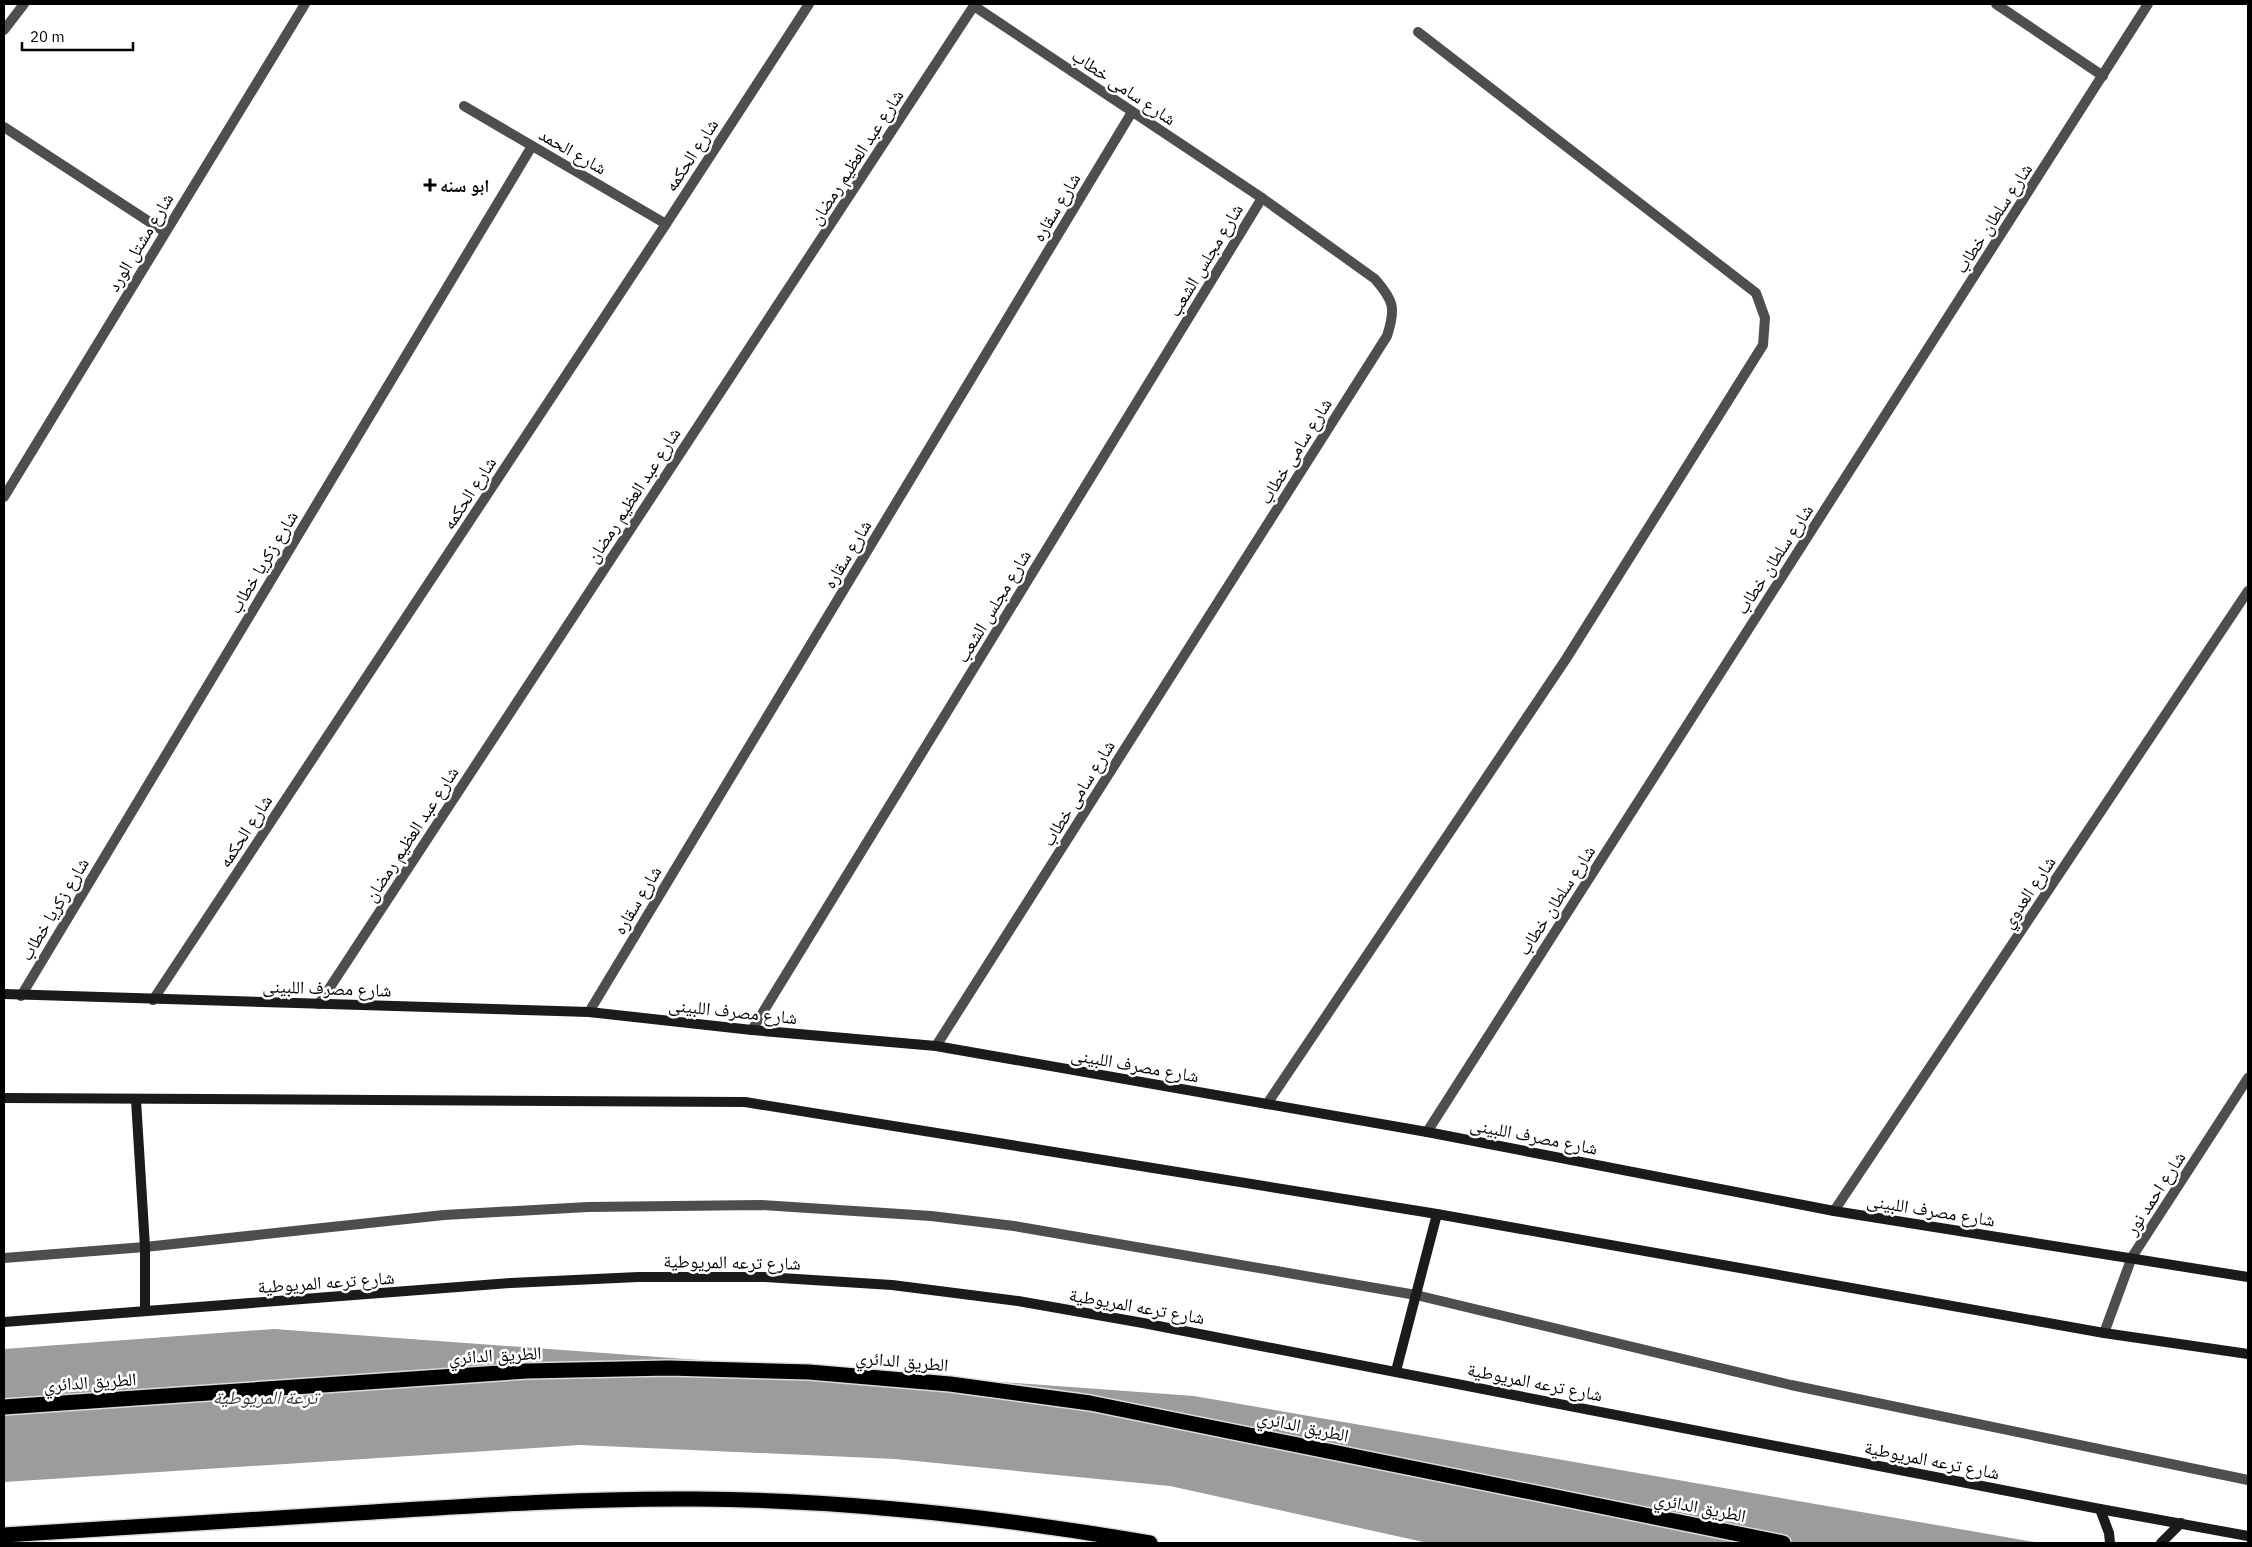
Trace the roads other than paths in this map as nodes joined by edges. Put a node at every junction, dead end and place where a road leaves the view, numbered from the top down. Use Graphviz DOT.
graph roads {
  1 [pos="24,4"];
  2 [pos="305,4"];
  3 [pos="809,4"];
  4 [pos="1996,4"];
  5 [pos="2148,4"];
  6 [pos="974,5"];
  7 [pos="4,30"];
  8 [pos="1418,32"];
  9 [pos="2103,76"];
  10 [pos="464,106"];
  11 [pos="1132,112"];
  12 [pos="4,127"];
  13 [pos="532,146"];
  14 [pos="1262,198"];
  15 [pos="666,224"];
  16 [pos="166,232"];
  17 [pos="4,498"];
  18 [pos="2248,591"];
  19 [pos="4,994"];
  20 [pos="21,996"];
  21 [pos="153,1000"];
  22 [pos="319,1004"];
  23 [pos="589,1012"];
  24 [pos="752,1030"];
  25 [pos="936,1046"];
  26 [pos="2248,1078"];
  27 [pos="4,1098"];
  28 [pos="136,1100"];
  29 [pos="1267,1104"];
  30 [pos="1427,1132"];
  31 [pos="1834,1211"];
  32 [pos="1437,1214"];
  33 [pos="145,1247"];
  34 [pos="2132,1257"];
  35 [pos="4,1258"];
  36 [pos="2248,1277"];
  37 [pos="1416,1295"];
  38 [pos="145,1311"];
  39 [pos="4,1322"];
  40 [pos="2104,1333"];
  41 [pos="2248,1354"];
  42 [pos="1396,1371"];
  43 [pos="4,1407"];
  44 [pos="2248,1480"];
  45 [pos="2100,1509"];
  46 [pos="2181,1523"];
  47 [pos="4,1535"];
  48 [pos="2248,1536"];
  49 [pos="1150,1543"];
  50 [pos="1783,1543"];
  51 [pos="2110,1543"];
  52 [pos="2161,1543"];
  1 -- 7 [label="street"];
  2 -- 16 [label="street, شارع مشتل الورد"];
  3 -- 15 [label="street, شارع الحكمه"];
  4 -- 9 [label="street"];
  5 -- 9 [label="street, شارع سلطان خطاب"];
  6 -- 11 [label="street, شارع سامى خطاب"];
  6 -- 22 [label="street, شارع عبد العظيم رمضان"];
  8 -- 29 [label="street"];
  9 -- 30 [label="street, شارع سلطان خطاب"];
  10 -- 13 [label="street, شارع الحمد"];
  11 -- 14 [label="street, شارع سامى خطاب"];
  11 -- 23 [label="street, شارع سقاره"];
  12 -- 16 [label="street"];
  13 -- 15 [label="street, شارع الحمد"];
  13 -- 20 [label="street, شارع زكريا خطاب"];
  14 -- 24 [label="street, شارع مجلس الشعب"];
  14 -- 25 [label="street, شارع سامى خطاب"];
  15 -- 21 [label="street, شارع الحكمه"];
  16 -- 17 [label="street, شارع مشتل الورد"];
  18 -- 31 [label="street, شارع العدوي"];
  19 -- 20 [label="main road, شارع مصرف اللبينى"];
  20 -- 21 [label="main road, شارع مصرف اللبينى"];
  21 -- 22 [label="main road, شارع مصرف اللبينى"];
  22 -- 23 [label="main road, شارع مصرف اللبينى"];
  23 -- 24 [label="main road, شارع مصرف اللبينى"];
  24 -- 25 [label="main road, شارع مصرف اللبينى"];
  25 -- 29 [label="main road, شارع مصرف اللبينى"];
  26 -- 34 [label="street, شارع احمد نور"];
  27 -- 28 [label="main road"];
  28 -- 32 [label="main road"];
  28 -- 33 [label="main road"];
  29 -- 30 [label="main road, شارع مصرف اللبينى"];
  30 -- 31 [label="main road, شارع مصرف اللبينى"];
  31 -- 34 [label="main road, شارع مصرف اللبينى"];
  32 -- 37 [label="main road"];
  32 -- 40 [label="main road"];
  33 -- 35 [label="street"];
  33 -- 37 [label="street"];
  33 -- 38 [label="main road"];
  34 -- 36 [label="main road, شارع مصرف اللبينى"];
  34 -- 40 [label="street, شارع احمد نور"];
  37 -- 42 [label="main road"];
  37 -- 44 [label="street"];
  38 -- 39 [label="main road, شارع ترعه المريوطية"];
  38 -- 42 [label="main road, شارع ترعه المريوطية"];
  40 -- 41 [label="main road"];
  42 -- 45 [label="main road, شارع ترعه المريوطية"];
  43 -- 50 [label="highway, الطريق الدائري"];
  45 -- 46 [label="main road, شارع ترعه المريوطية"];
  45 -- 51 [label="main road"];
  46 -- 48 [label="main road, شارع ترعه المريوطية"];
  46 -- 52 [label="main road"];
  47 -- 49 [label="highway"];
}
